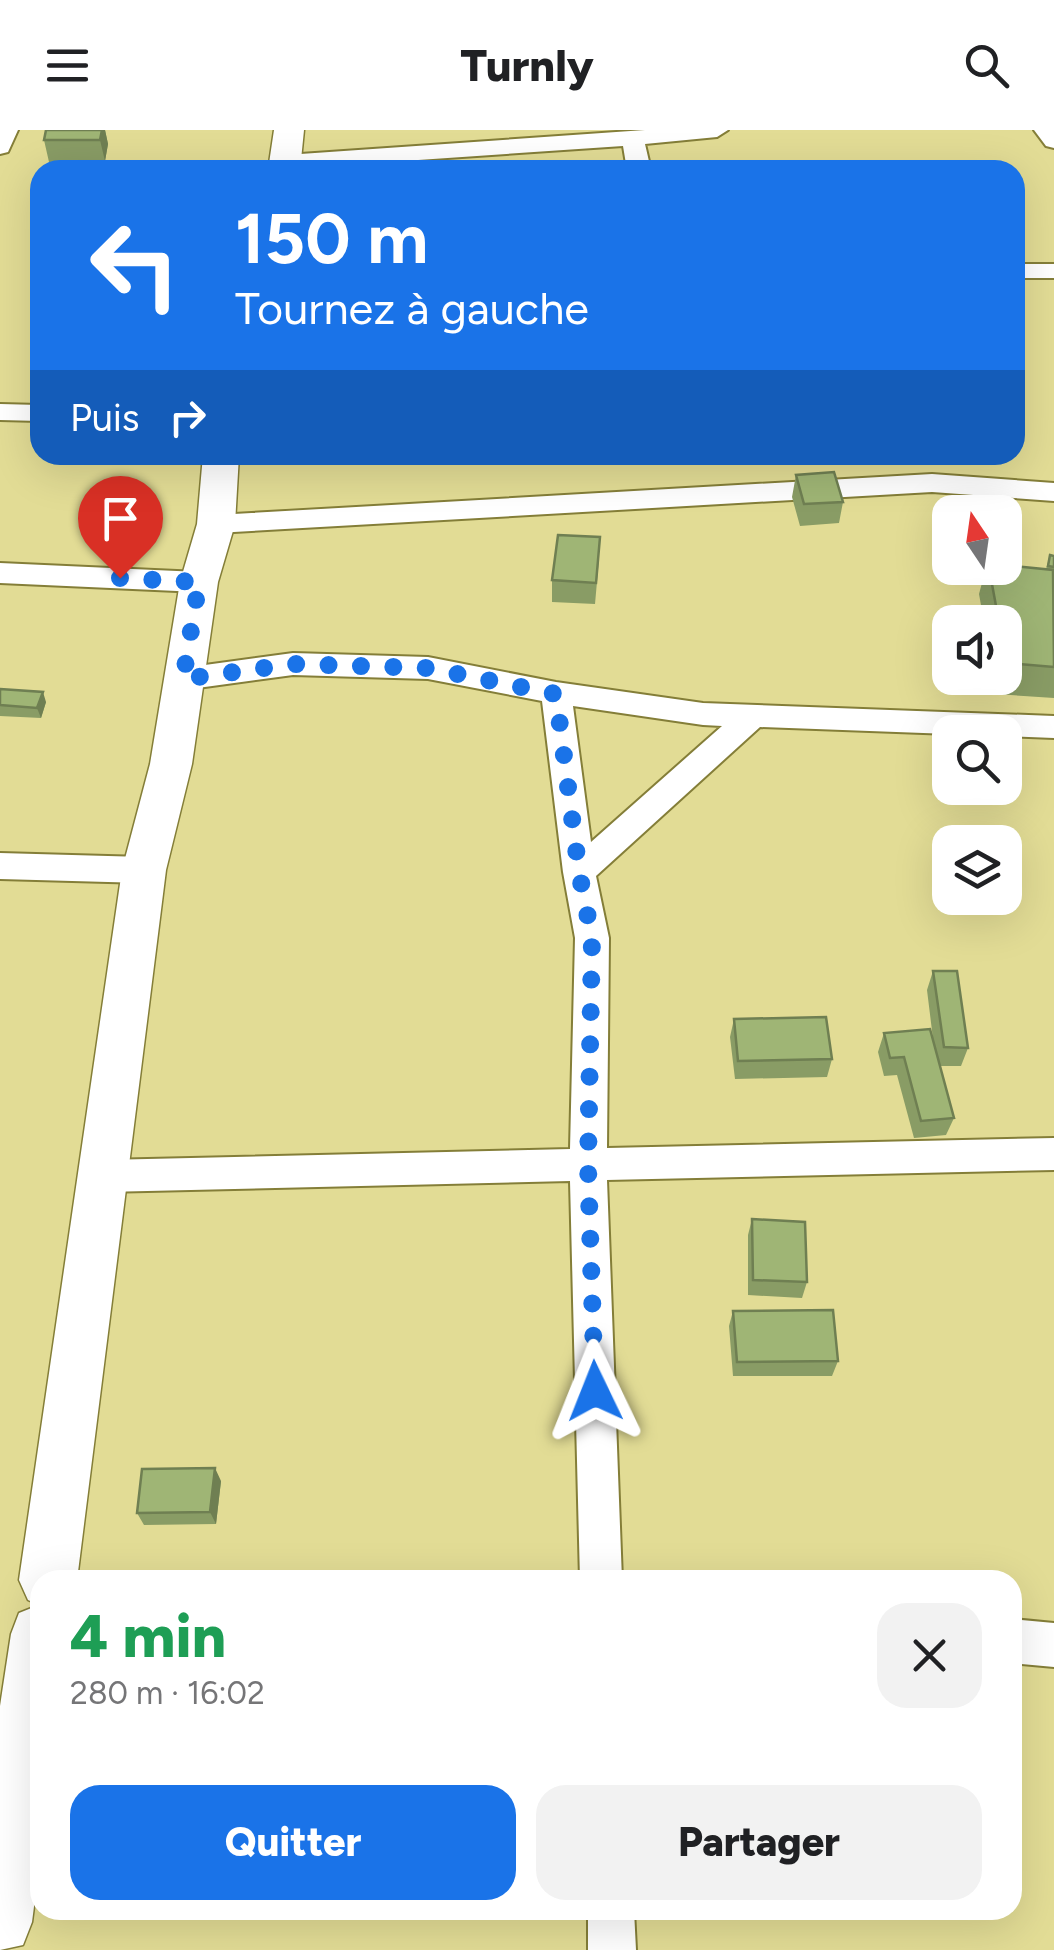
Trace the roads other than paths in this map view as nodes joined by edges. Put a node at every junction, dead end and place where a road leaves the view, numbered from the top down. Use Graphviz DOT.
graph roads {
  1 [pos="7,130"];
  2 [pos="290,130"];
  3 [pos="718,130"];
  4 [pos="1045,130"];
  5 [pos="633,138"];
  6 [pos="1054,141"];
  7 [pos="0,147"];
  8 [pos="286,160"];
  9 [pos="360,160"];
  10 [pos="637,160"];
  11 [pos="1054,271"];
  12 [pos="1025,272"];
  13 [pos="0,412"];
  14 [pos="30,413"];
  15 [pos="220,465"];
  16 [pos="1054,492"];
  17 [pos="216,524"];
  18 [pos="0,573"];
  19 [pos="199,582"];
  20 [pos="183,679"];
  21 [pos="556,694"];
  22 [pos="754,716"];
  23 [pos="1054,728"];
  24 [pos="0,866"];
  25 [pos="144,870"];
  26 [pos="579,872"];
  27 [pos="1054,1154"];
  28 [pos="588,1165"];
  29 [pos="104,1176"];
  30 [pos="49,1570"];
  31 [pos="601,1570"];
  32 [pos="1022,1642"];
  33 [pos="1054,1646"];
  34 [pos="30,1706"];
  35 [pos="611,1920"];
  36 [pos="0,1922"];
  37 [pos="612,1950"];
  1 -- 7 [label="street"];
  2 -- 8 [label="street"];
  3 -- 5 [label="street"];
  4 -- 6 [label="street"];
  5 -- 9 [label="street"];
  5 -- 10 [label="street"];
  11 -- 12 [label="street"];
  13 -- 14 [label="street"];
  15 -- 17 [label="street"];
  16 -- 17 [label="street"];
  17 -- 19 [label="street"];
  18 -- 19 [label="street"];
  19 -- 20 [label="street"];
  20 -- 21 [label="street"];
  20 -- 25 [label="street"];
  21 -- 22 [label="street"];
  21 -- 26 [label="street"];
  22 -- 23 [label="street"];
  22 -- 26 [label="street"];
  24 -- 25 [label="street"];
  25 -- 29 [label="street"];
  26 -- 28 [label="street"];
  27 -- 28 [label="street"];
  28 -- 29 [label="street"];
  28 -- 31 [label="street"];
  29 -- 30 [label="street"];
  32 -- 33 [label="street"];
  34 -- 36 [label="street"];
  35 -- 37 [label="street"];
}
